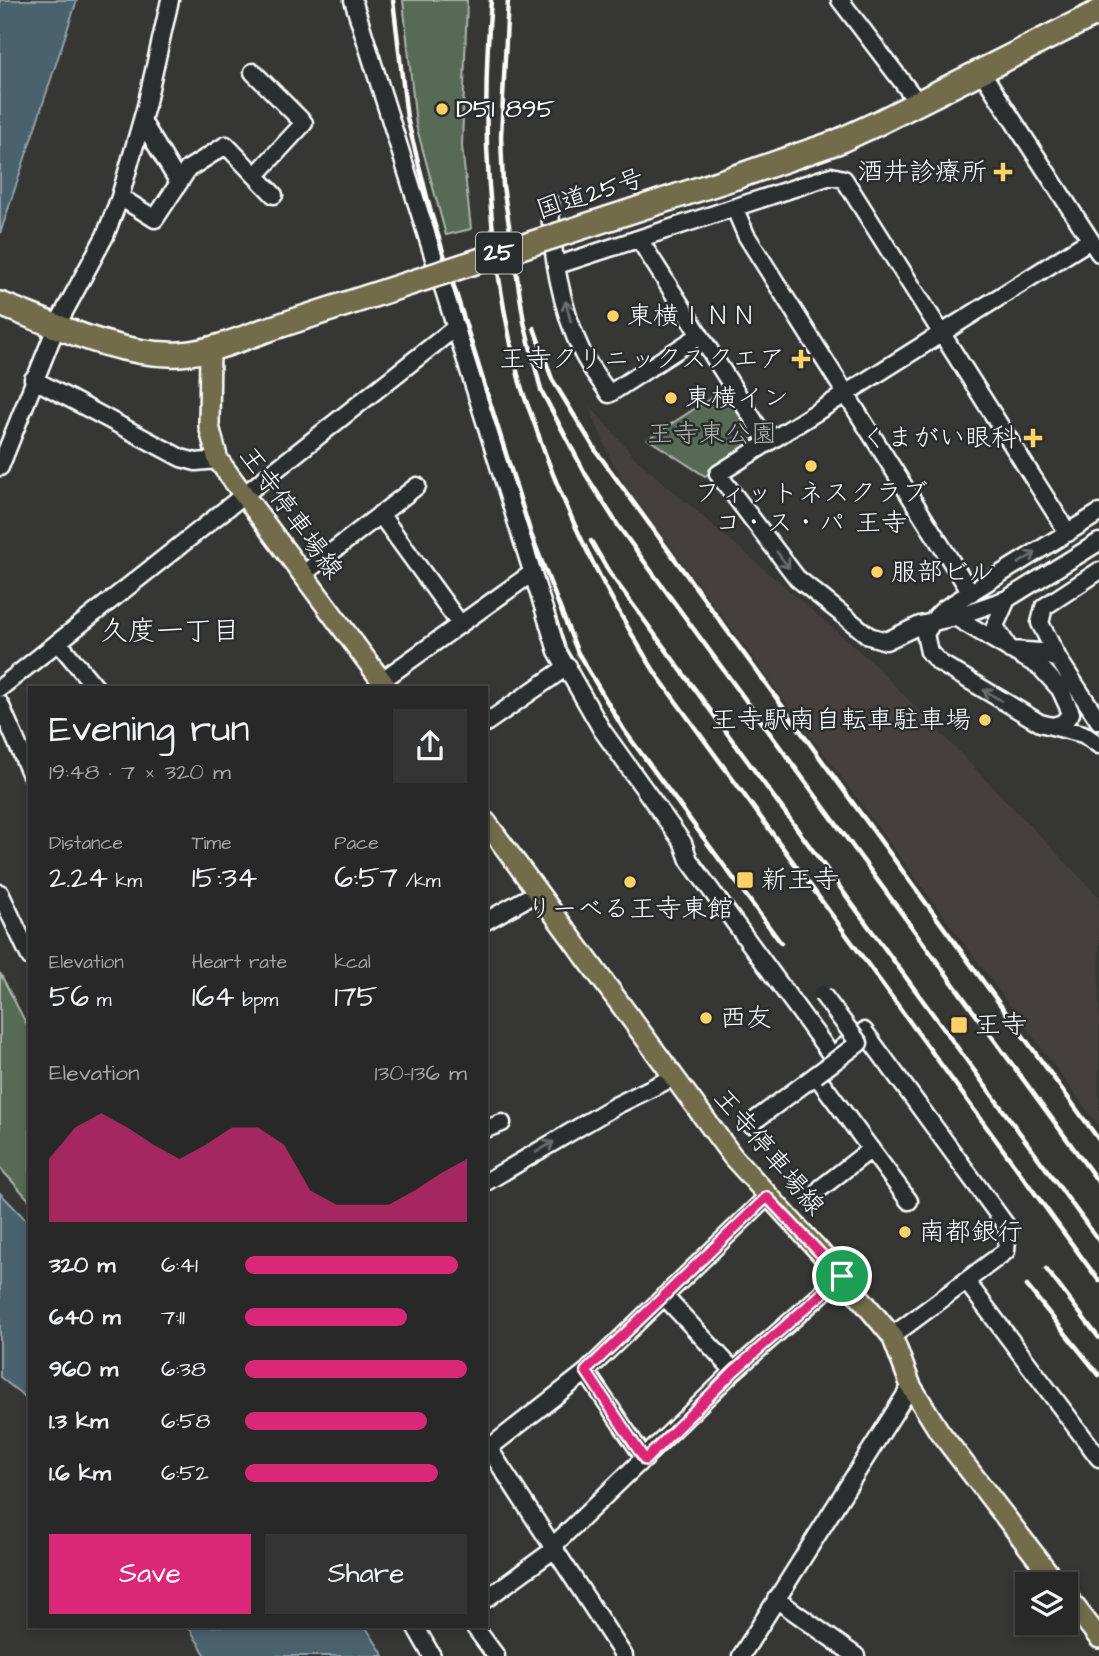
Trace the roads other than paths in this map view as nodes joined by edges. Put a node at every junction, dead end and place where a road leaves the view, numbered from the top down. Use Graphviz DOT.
graph roads {
  1 [pos="170,0"];
  2 [pos="353,0"];
  3 [pos="840,0"];
  4 [pos="1099,12"];
  5 [pos="981,71"];
  6 [pos="253,72"];
  7 [pos="919,104"];
  8 [pos="142,121"];
  9 [pos="256,176"];
  10 [pos="179,183"];
  11 [pos="274,195"];
  12 [pos="120,197"];
  13 [pos="550,203"];
  14 [pos="736,209"];
  15 [pos="639,239"];
  16 [pos="1095,246"];
  17 [pos="558,265"];
  18 [pos="0,304"];
  19 [pos="50,322"];
  20 [pos="456,327"];
  21 [pos="941,332"];
  22 [pos="700,335"];
  23 [pos="210,349"];
  24 [pos="33,379"];
  25 [pos="845,393"];
  26 [pos="767,441"];
  27 [pos="218,460"];
  28 [pos="0,467"];
  29 [pos="417,486"];
  30 [pos="243,496"];
  31 [pos="1099,513"];
  32 [pos="380,514"];
  33 [pos="1068,533"];
  34 [pos="1099,542"];
  35 [pos="1099,571"];
  36 [pos="532,573"];
  37 [pos="302,575"];
  38 [pos="971,593"];
  39 [pos="1007,600"];
  40 [pos="955,617"];
  41 [pos="460,624"];
  42 [pos="931,624"];
  43 [pos="58,642"];
  44 [pos="1010,650"];
  45 [pos="1059,660"];
  46 [pos="568,666"];
  47 [pos="384,684"];
  48 [pos="94,686"];
  49 [pos="0,688"];
  50 [pos="1086,702"];
  51 [pos="0,704"];
  52 [pos="1099,721"];
  53 [pos="488,722"];
  54 [pos="1053,726"];
  55 [pos="1072,730"];
  56 [pos="1099,745"];
  57 [pos="28,767"];
  58 [pos="488,825"];
  59 [pos="538,892"];
  60 [pos="0,893"];
  61 [pos="488,920"];
  62 [pos="28,953"];
  63 [pos="822,994"];
  64 [pos="816,1075"];
  65 [pos="674,1077"];
  66 [pos="752,1116"];
  67 [pos="871,1149"];
  68 [pos="488,1181"];
  69 [pos="821,1188"];
  70 [pos="767,1197"];
  71 [pos="909,1201"];
  72 [pos="842,1276"];
  73 [pos="967,1281"];
  74 [pos="664,1296"];
  75 [pos="892,1336"];
  76 [pos="586,1371"];
  77 [pos="734,1371"];
  78 [pos="911,1386"];
  79 [pos="488,1446"];
  80 [pos="1099,1458"];
  81 [pos="645,1460"];
  82 [pos="555,1547"];
  83 [pos="1048,1572"];
  84 [pos="488,1597"];
  85 [pos="776,1599"];
  86 [pos="1078,1611"];
  87 [pos="416,1628"];
  88 [pos="475,1628"];
  89 [pos="1099,1638"];
  90 [pos="432,1656"];
  91 [pos="496,1656"];
  92 [pos="624,1656"];
  93 [pos="741,1656"];
  94 [pos="856,1656"];
  1 -- 8 [label="street"];
  2 -- 20 [label="street"];
  3 -- 7 [label="street"];
  4 -- 5 [label="highway, 国道25号 / 25"];
  5 -- 7 [label="highway, 国道25号 / 25"];
  5 -- 16 [label="street"];
  6 -- 9 [label="street"];
  7 -- 23 [label="highway, 国道25号 / 25, bridge"];
  8 -- 10 [label="street"];
  8 -- 12 [label="street"];
  9 -- 10 [label="street"];
  9 -- 11 [label="street"];
  10 -- 12 [label="street"];
  12 -- 19 [label="street"];
  13 -- 17 [label="street"];
  14 -- 15 [label="street"];
  14 -- 21 [label="street"];
  14 -- 25 [label="street"];
  15 -- 17 [label="street"];
  15 -- 22 [label="street"];
  16 -- 21 [label="street"];
  22 -- 17 [label="street, one-way"];
  18 -- 19 [label="highway, 国道25号 / 25"];
  19 -- 23 [label="highway, 国道25号 / 25"];
  19 -- 24 [label="street"];
  20 -- 30 [label="street"];
  20 -- 36 [label="street"];
  21 -- 25 [label="street"];
  21 -- 33 [label="street"];
  22 -- 26 [label="street"];
  23 -- 27 [label="main road, 王寺停車場線"];
  24 -- 27 [label="street"];
  24 -- 28 [label="street"];
  25 -- 26 [label="street"];
  25 -- 38 [label="street"];
  26 -- 42 [label="street, one-way"];
  27 -- 30 [label="main road, 王寺停車場線"];
  29 -- 32 [label="street"];
  30 -- 37 [label="main road, 王寺停車場線"];
  30 -- 43 [label="street"];
  31 -- 33 [label="street"];
  32 -- 37 [label="street"];
  32 -- 41 [label="street"];
  38 -- 33 [label="street, one-way"];
  34 -- 39 [label="street"];
  35 -- 45 [label="street"];
  36 -- 41 [label="street"];
  36 -- 46 [label="street"];
  37 -- 47 [label="main road, 王寺停車場線"];
  38 -- 42 [label="street"];
  39 -- 40 [label="street"];
  39 -- 44 [label="street"];
  40 -- 42 [label="street"];
  40 -- 44 [label="street"];
  41 -- 47 [label="street"];
  54 -- 42 [label="street, one-way"];
  43 -- 48 [label="street"];
  43 -- 49 [label="street"];
  44 -- 45 [label="street"];
  44 -- 54 [label="street"];
  45 -- 50 [label="street"];
  46 -- 53 [label="street"];
  46 -- 73 [label="street"];
  50 -- 52 [label="street"];
  50 -- 55 [label="street"];
  51 -- 57 [label="street"];
  54 -- 55 [label="street"];
  55 -- 56 [label="street"];
  58 -- 59 [label="main road, 王寺停車場線"];
  59 -- 61 [label="street"];
  59 -- 65 [label="main road, 王寺停車場線"];
  60 -- 62 [label="street"];
  63 -- 64 [label="street, bridge"];
  64 -- 66 [label="street"];
  64 -- 67 [label="street"];
  68 -- 65 [label="street, one-way"];
  65 -- 70 [label="main road, 王寺停車場線"];
  67 -- 69 [label="street"];
  67 -- 71 [label="street"];
  70 -- 72 [label="main road, 王寺停車場線"];
  70 -- 74 [label="street"];
  72 -- 75 [label="main road, 王寺停車場線"];
  72 -- 77 [label="street"];
  73 -- 75 [label="street"];
  73 -- 80 [label="street"];
  74 -- 76 [label="street"];
  74 -- 77 [label="street"];
  75 -- 78 [label="main road, 王寺停車場線"];
  76 -- 79 [label="street"];
  76 -- 81 [label="street"];
  77 -- 81 [label="street"];
  78 -- 83 [label="main road, 王寺停車場線"];
  78 -- 85 [label="street"];
  79 -- 82 [label="street"];
  81 -- 82 [label="street"];
  82 -- 84 [label="street"];
  82 -- 92 [label="street"];
  85 -- 93 [label="street"];
  85 -- 94 [label="street"];
  86 -- 89 [label="main road"];
  87 -- 90 [label="street"];
  88 -- 91 [label="street"];
}
